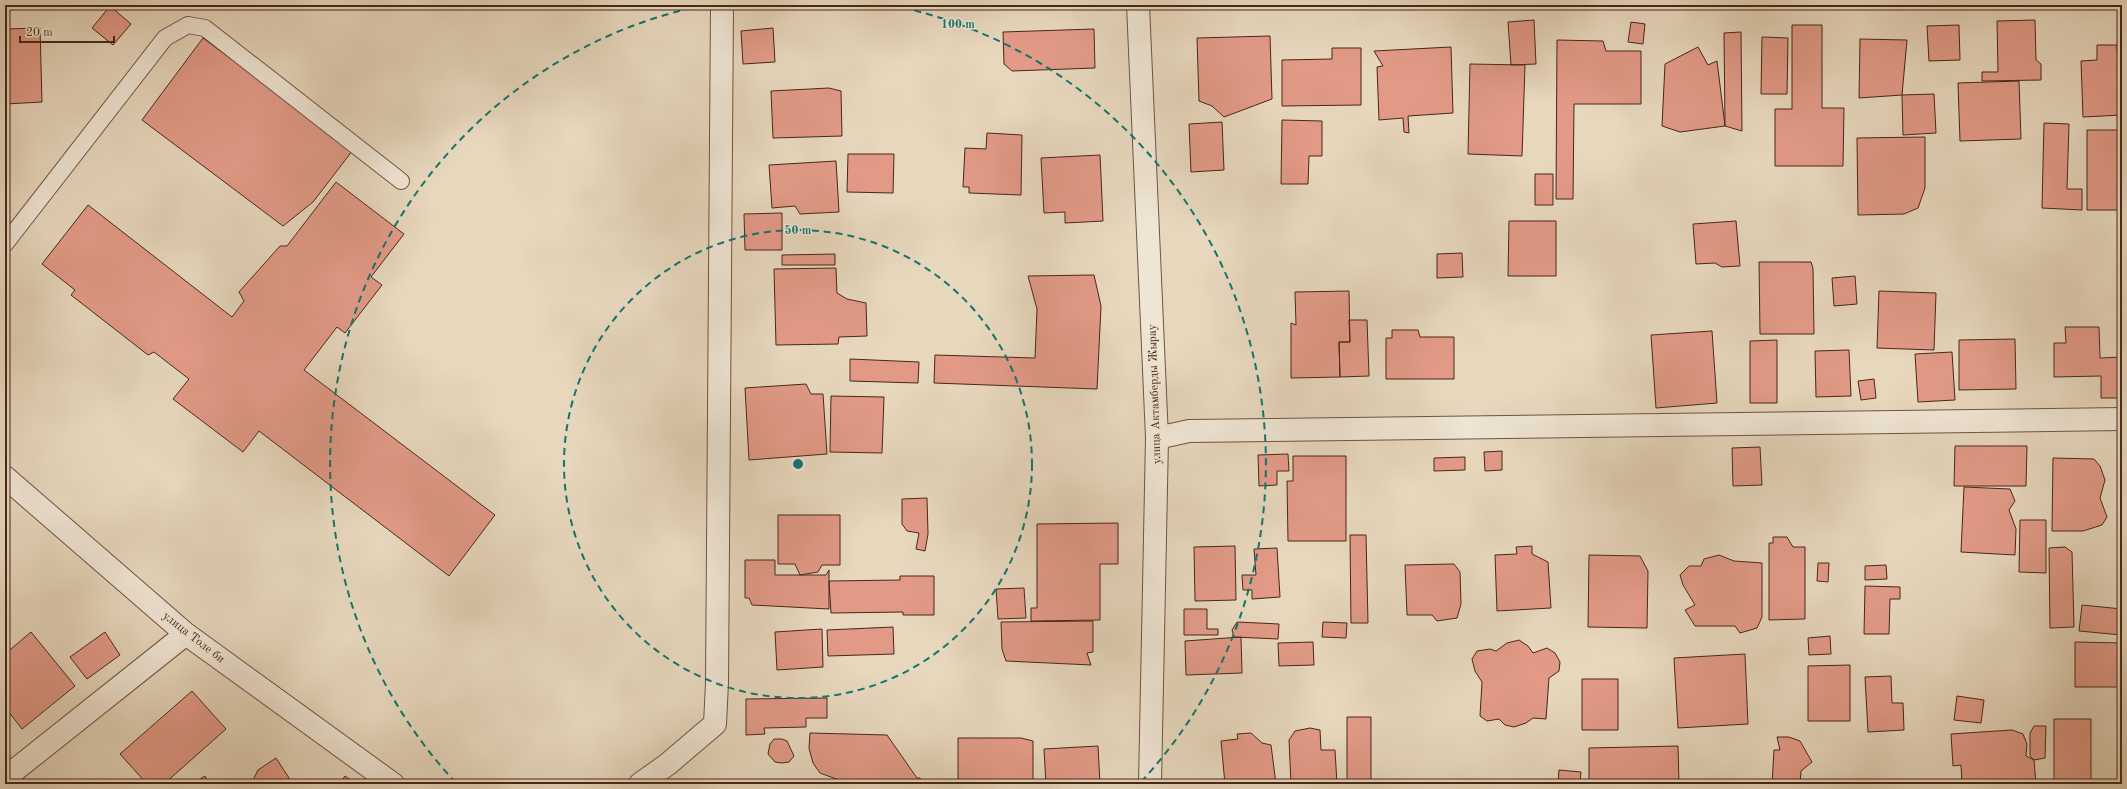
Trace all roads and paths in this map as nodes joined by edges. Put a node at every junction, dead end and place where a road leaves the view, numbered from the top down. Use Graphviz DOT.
graph roads {
  1 [pos="722,5"];
  2 [pos="1138,5"];
  3 [pos="400,181"];
  4 [pos="5,244"];
  5 [pos="2122,419"];
  6 [pos="1157,438"];
  7 [pos="5,477"];
  8 [pos="186,634"];
  9 [pos="5,778"];
  10 [pos="393,784"];
  11 [pos="640,784"];
  12 [pos="1150,784"];
  1 -- 11 [label="street"];
  2 -- 6 [label="street, улица Актамберды Жырау"];
  3 -- 4 [label="lane"];
  5 -- 6 [label="street"];
  6 -- 12 [label="street, улица Актамберды Жырау"];
  7 -- 8 [label="street, улица Толе би"];
  8 -- 9 [label="street"];
  8 -- 10 [label="street, улица Толе би"];
}
